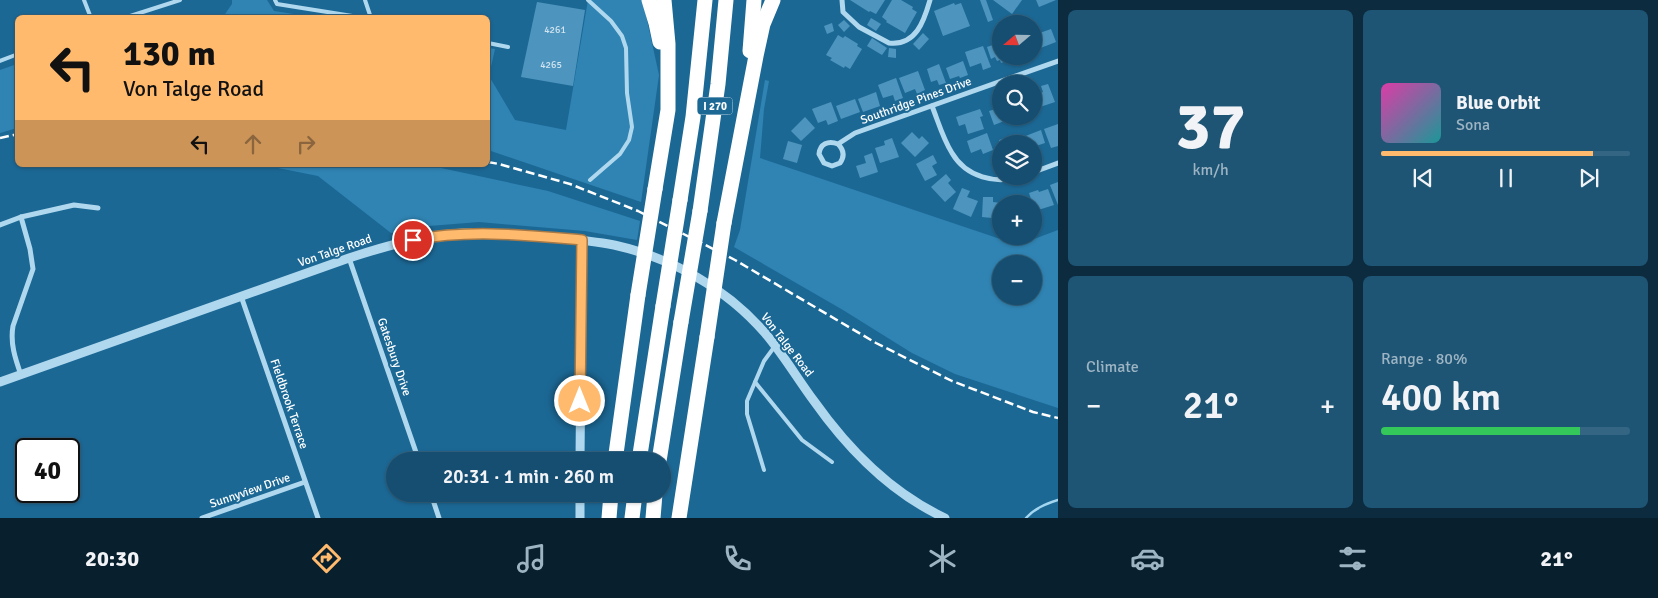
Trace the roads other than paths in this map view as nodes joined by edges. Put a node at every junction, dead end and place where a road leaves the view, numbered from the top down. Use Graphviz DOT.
graph roads {
  1 [pos="84,0"];
  2 [pos="180,0"];
  3 [pos="275,0"];
  4 [pos="365,0"];
  5 [pos="588,0"];
  6 [pos="648,0"];
  7 [pos="664,0"];
  8 [pos="705,0"];
  9 [pos="726,0"];
  10 [pos="754,0"];
  11 [pos="773,0"];
  12 [pos="842,0"];
  13 [pos="930,0"];
  14 [pos="89,15"];
  15 [pos="133,15"];
  16 [pos="346,15"];
  17 [pos="370,15"];
  18 [pos="490,43"];
  19 [pos="508,47"];
  20 [pos="15,55"];
  21 [pos="0,59"];
  22 [pos="1058,61"];
  23 [pos="746,102"];
  24 [pos="932,106"];
  25 [pos="668,110"];
  26 [pos="838,144"];
  27 [pos="1058,163"];
  28 [pos="1042,169"];
  29 [pos="590,180"];
  30 [pos="992,180"];
  31 [pos="98,208"];
  32 [pos="21,218"];
  33 [pos="0,225"];
  34 [pos="582,240"];
  35 [pos="349,258"];
  36 [pos="241,296"];
  37 [pos="775,346"];
  38 [pos="20,375"];
  39 [pos="0,382"];
  40 [pos="756,382"];
  41 [pos="417,452"];
  42 [pos="580,452"];
  43 [pos="616,452"];
  44 [pos="640,452"];
  45 [pos="660,452"];
  46 [pos="832,462"];
  47 [pos="764,470"];
  48 [pos="305,482"];
  49 [pos="434,502"];
  50 [pos="580,502"];
  51 [pos="610,502"];
  52 [pos="634,502"];
  53 [pos="654,502"];
  54 [pos="202,518"];
  55 [pos="318,518"];
  56 [pos="439,518"];
  57 [pos="580,518"];
  58 [pos="609,518"];
  59 [pos="632,518"];
  60 [pos="653,518"];
  61 [pos="679,518"];
  62 [pos="945,518"];
  1 -- 14 [label="lane"];
  2 -- 15 [label="lane"];
  3 -- 16 [label="lane"];
  4 -- 17 [label="lane"];
  5 -- 29 [label="lane"];
  6 -- 25 [label="highway"];
  7 -- 25 [label="highway"];
  8 -- 44 [label="highway, I 270, bridge"];
  9 -- 45 [label="highway, I 270, bridge"];
  10 -- 23 [label="highway"];
  11 -- 23 [label="highway"];
  12 -- 13 [label="street"];
  18 -- 19 [label="lane"];
  20 -- 21 [label="lane"];
  22 -- 24 [label="street, Southridge Pines Drive"];
  23 -- 61 [label="highway, bridge"];
  24 -- 26 [label="street, Southridge Pines Drive"];
  24 -- 30 [label="street"];
  25 -- 43 [label="highway, bridge"];
  26 -- 26 [label="street, Southridge Pines Drive"];
  27 -- 28 [label="street"];
  31 -- 32 [label="street"];
  32 -- 33 [label="street"];
  32 -- 38 [label="street"];
  34 -- 35 [label="street, Von Talge Road"];
  34 -- 37 [label="street, Von Talge Road"];
  34 -- 42 [label="street"];
  35 -- 36 [label="street, Von Talge Road"];
  35 -- 41 [label="street, Gatesbury Drive"];
  36 -- 38 [label="street, Von Talge Road"];
  36 -- 48 [label="street, Fieldbrook Terrace"];
  37 -- 40 [label="lane"];
  37 -- 62 [label="street, Von Talge Road"];
  38 -- 39 [label="street, Von Talge Road"];
  40 -- 46 [label="lane"];
  40 -- 47 [label="lane"];
  48 -- 54 [label="street, Sunnyview Drive"];
  48 -- 55 [label="street, Fieldbrook Terrace"];
  49 -- 56 [label="street"];
  50 -- 57 [label="street"];
  51 -- 58 [label="highway"];
  52 -- 59 [label="highway"];
  53 -- 60 [label="highway"];
}
